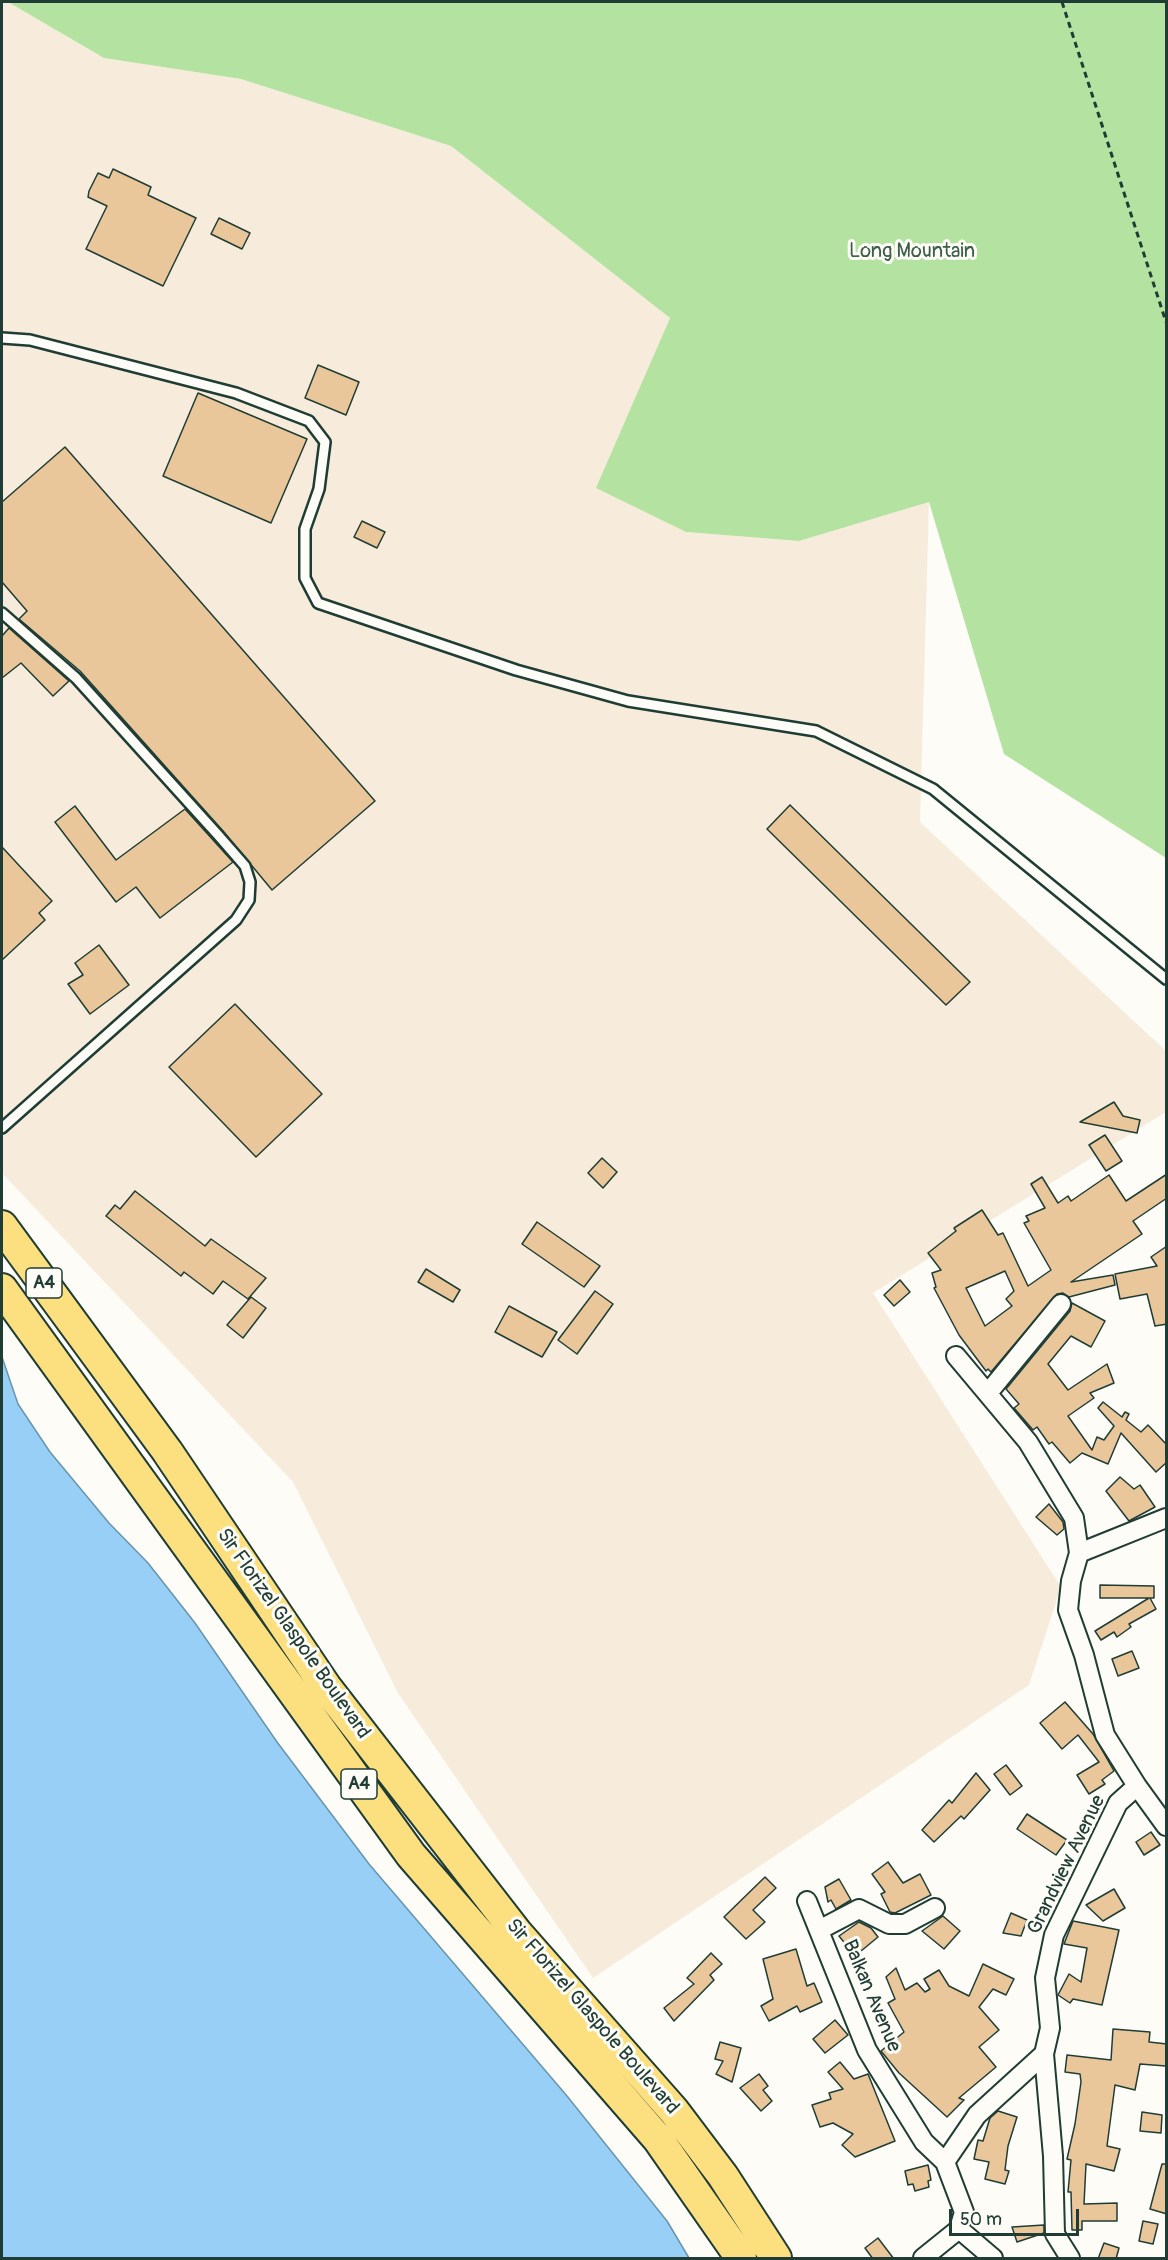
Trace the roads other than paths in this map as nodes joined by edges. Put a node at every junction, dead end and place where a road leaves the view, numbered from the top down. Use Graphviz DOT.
graph roads {
  1 [pos="2,338"];
  2 [pos="2,613"];
  3 [pos="1167,980"];
  4 [pos="2,1128"];
  5 [pos="2,1226"];
  6 [pos="2,1289"];
  7 [pos="1061,1304"];
  8 [pos="956,1356"];
  9 [pos="988,1393"];
  10 [pos="1167,1518"];
  11 [pos="1079,1553"];
  12 [pos="1137,1786"];
  13 [pos="1167,1826"];
  14 [pos="807,1901"];
  15 [pos="935,1908"];
  16 [pos="819,1930"];
  17 [pos="1044,2054"];
  18 [pos="945,2162"];
  19 [pos="959,2229"];
  20 [pos="741,2259"];
  21 [pos="776,2259"];
  22 [pos="923,2259"];
  23 [pos="993,2259"];
  24 [pos="1070,2259"];
  1 -- 3 [label="lane"];
  2 -- 4 [label="lane"];
  5 -- 21 [label="highway, Sir Florizel Glaspole Boulevard / A4"];
  6 -- 20 [label="highway, Sir Florizel Glaspole Boulevard / A4"];
  7 -- 9 [label="street"];
  8 -- 9 [label="street"];
  9 -- 11 [label="street"];
  10 -- 11 [label="street"];
  11 -- 12 [label="street"];
  12 -- 13 [label="street"];
  12 -- 17 [label="street, Grandview Avenue"];
  14 -- 16 [label="street, Balkan Avenue"];
  15 -- 16 [label="street"];
  16 -- 18 [label="street, Balkan Avenue"];
  17 -- 18 [label="street"];
  17 -- 24 [label="street, Grandview Avenue"];
  18 -- 19 [label="street"];
  19 -- 22 [label="street"];
  19 -- 23 [label="street"];
}
